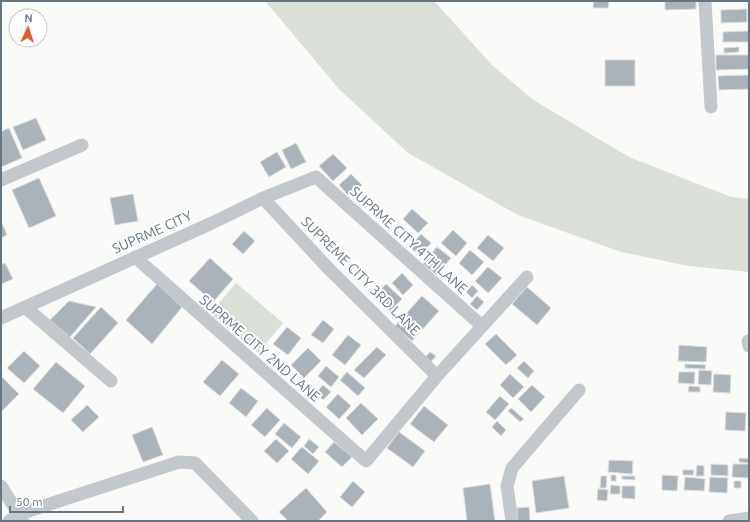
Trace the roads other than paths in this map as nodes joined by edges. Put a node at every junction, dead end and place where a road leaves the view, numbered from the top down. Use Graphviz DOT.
graph roads {
  1 [pos="705,1"];
  2 [pos="711,107"];
  3 [pos="82,145"];
  4 [pos="316,178"];
  5 [pos="1,180"];
  6 [pos="262,198"];
  7 [pos="135,257"];
  8 [pos="527,277"];
  9 [pos="25,307"];
  10 [pos="1,318"];
  11 [pos="482,326"];
  12 [pos="438,376"];
  13 [pos="111,381"];
  14 [pos="579,390"];
  15 [pos="1,486"];
  16 [pos="749,518"];
  17 [pos="17,519"];
  18 [pos="252,521"];
  19 [pos="512,521"];
  20 [pos="729,521"];
  1 -- 2 [label="street"];
  3 -- 5 [label="street"];
  4 -- 6 [label="street, SUPRME CITY"];
  4 -- 11 [label="street, SUPRME CITY 4TH LANE"];
  6 -- 7 [label="street, SUPRME CITY"];
  6 -- 12 [label="street, SUPREME CITY 3RD LANE"];
  7 -- 9 [label="street, SUPRME CITY"];
  7 -- 12 [label="street, SUPRME CITY 2ND LANE"];
  8 -- 11 [label="street"];
  9 -- 10 [label="street, SUPRME CITY"];
  9 -- 13 [label="street"];
  11 -- 12 [label="street"];
  14 -- 19 [label="street"];
  15 -- 17 [label="street"];
  16 -- 20 [label="street"];
  17 -- 18 [label="street"];
}
